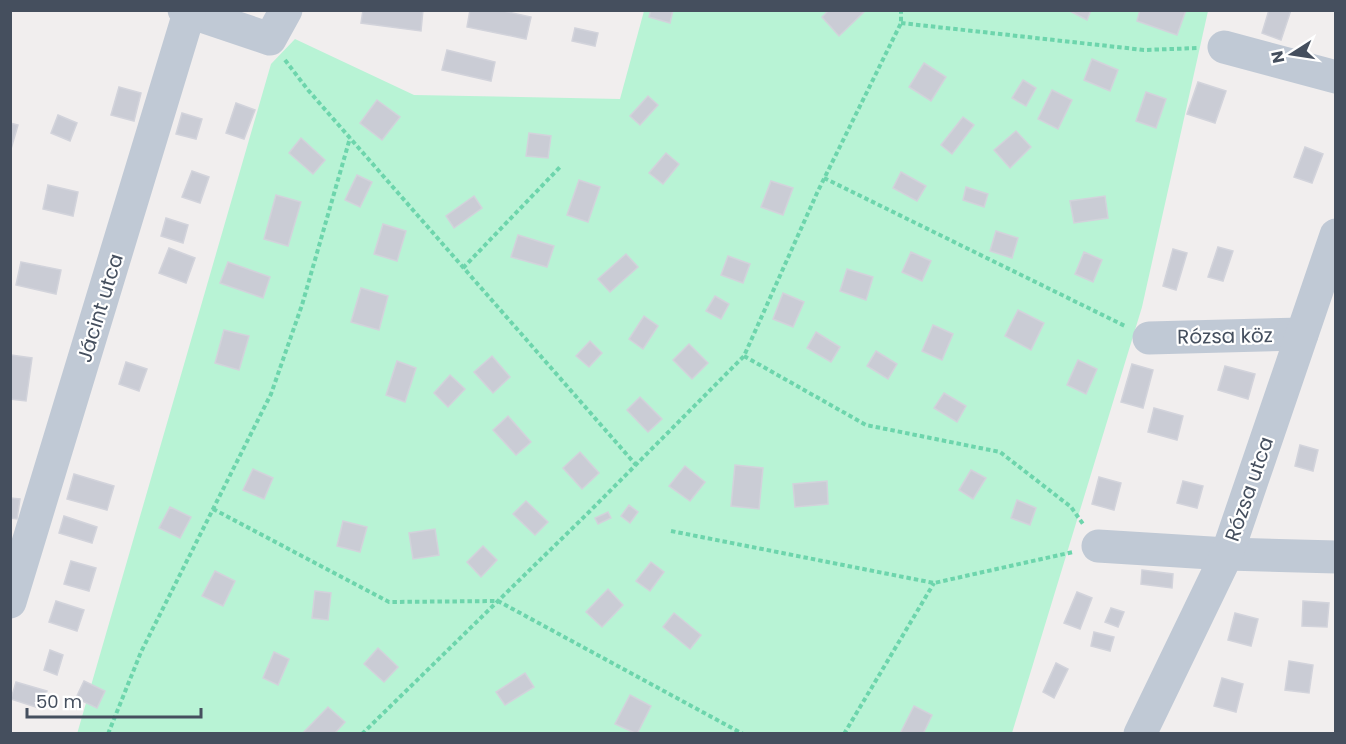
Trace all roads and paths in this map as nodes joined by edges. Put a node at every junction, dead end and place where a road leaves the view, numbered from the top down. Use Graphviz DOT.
graph roads {
  1 [pos="286,10"];
  2 [pos="901,10"];
  3 [pos="187,12"];
  4 [pos="901,23"];
  5 [pos="270,39"];
  6 [pos="1224,47"];
  7 [pos="1335,77"];
  8 [pos="350,138"];
  9 [pos="561,166"];
  10 [pos="824,178"];
  11 [pos="1335,235"];
  12 [pos="463,268"];
  13 [pos="1302,334"];
  14 [pos="1149,338"];
  15 [pos="744,356"];
  16 [pos="636,465"];
  17 [pos="213,509"];
  18 [pos="671,531"];
  19 [pos="1098,546"];
  20 [pos="1227,554"];
  21 [pos="1335,556"];
  22 [pos="934,583"];
  23 [pos="498,601"];
  24 [pos="10,602"];
  25 [pos="108,734"];
  26 [pos="362,734"];
  27 [pos="743,734"];
  28 [pos="844,734"];
  29 [pos="1140,734"];
  1 -- 5 [label="street"];
  2 -- 4 [label="path"];
  3 -- 5 [label="street"];
  3 -- 24 [label="street, Jácint utca"];
  4 -- 6 [label="path"];
  4 -- 10 [label="path"];
  5 -- 8 [label="path"];
  6 -- 7 [label="street"];
  8 -- 12 [label="path"];
  8 -- 17 [label="path"];
  9 -- 12 [label="path"];
  10 -- 14 [label="path"];
  10 -- 15 [label="path"];
  11 -- 13 [label="street, Rózsa utca"];
  12 -- 16 [label="path"];
  13 -- 14 [label="street, Rózsa köz"];
  13 -- 20 [label="street, Rózsa utca"];
  15 -- 16 [label="path"];
  15 -- 19 [label="path"];
  16 -- 23 [label="path"];
  17 -- 23 [label="path"];
  17 -- 25 [label="path"];
  18 -- 22 [label="path"];
  19 -- 20 [label="street"];
  19 -- 22 [label="path"];
  20 -- 21 [label="street"];
  20 -- 29 [label="street, Rózsa utca"];
  22 -- 28 [label="path"];
  23 -- 26 [label="path"];
  23 -- 27 [label="path"];
}
